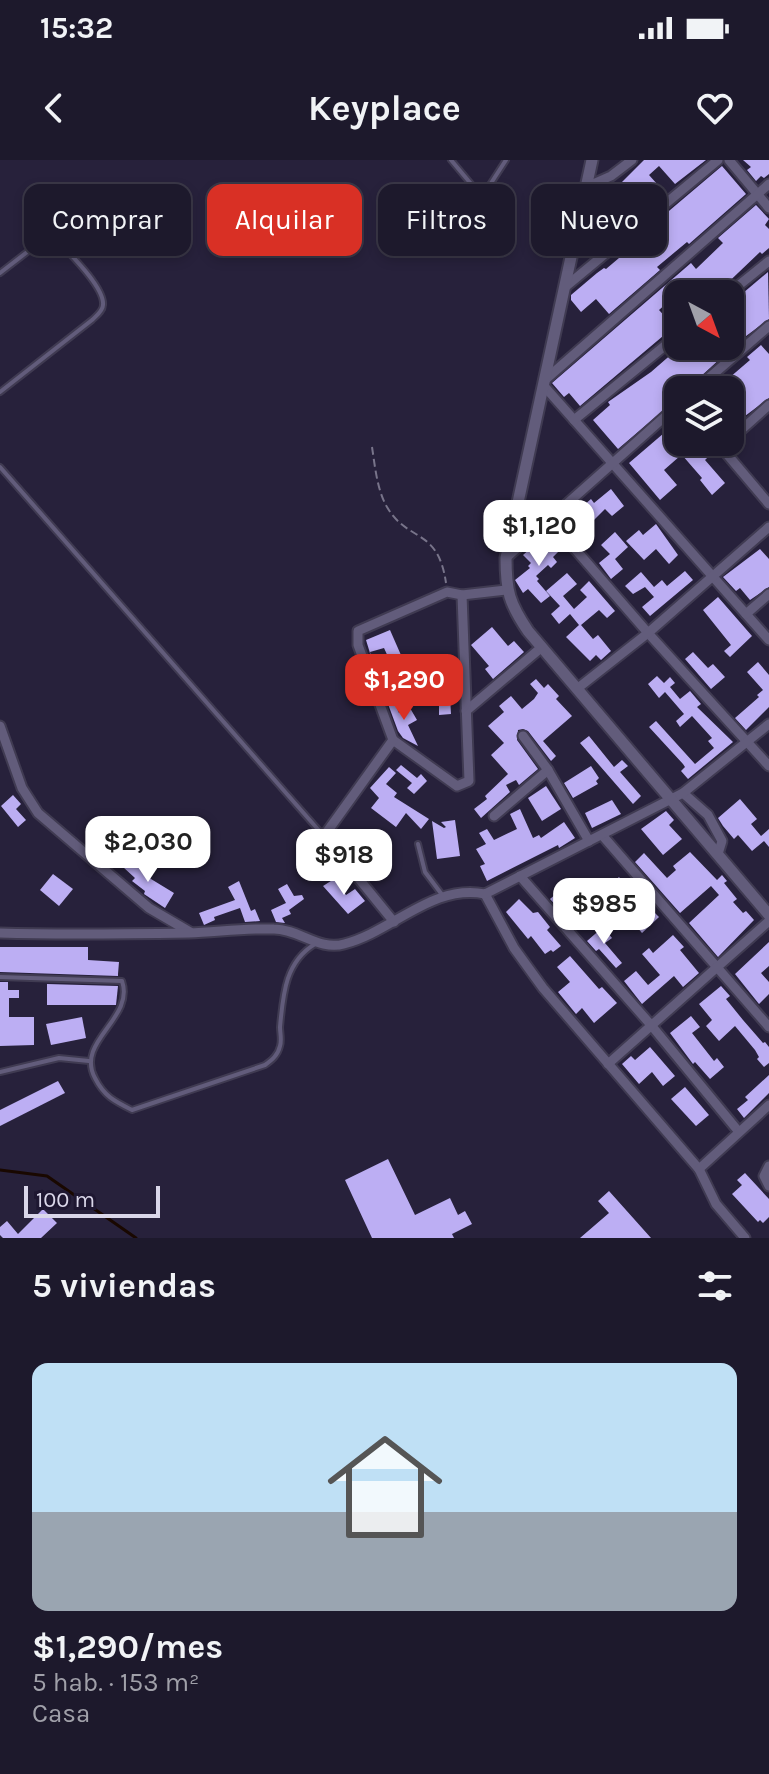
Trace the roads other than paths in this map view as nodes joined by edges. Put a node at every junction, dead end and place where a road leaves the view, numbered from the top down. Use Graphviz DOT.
graph roads {
  1 [pos="451,160"];
  2 [pos="506,160"];
  3 [pos="592,160"];
  4 [pos="632,160"];
  5 [pos="718,160"];
  6 [pos="729,160"];
  7 [pos="587,184"];
  8 [pos="593,184"];
  9 [pos="769,184"];
  10 [pos="759,195"];
  11 [pos="769,208"];
  12 [pos="571,256"];
  13 [pos="769,261"];
  14 [pos="0,273"];
  15 [pos="744,281"];
  16 [pos="564,288"];
  17 [pos="769,326"];
  18 [pos="664,346"];
  19 [pos="711,376"];
  20 [pos="545,383"];
  21 [pos="0,392"];
  22 [pos="769,405"];
  23 [pos="664,417"];
  24 [pos="574,420"];
  25 [pos="744,428"];
  26 [pos="729,456"];
  27 [pos="613,462"];
  28 [pos="0,467"];
  29 [pos="769,504"];
  30 [pos="549,519"];
  31 [pos="769,527"];
  32 [pos="506,558"];
  33 [pos="712,576"];
  34 [pos="506,590"];
  35 [pos="769,594"];
  36 [pos="462,595"];
  37 [pos="746,614"];
  38 [pos="648,633"];
  39 [pos="769,640"];
  40 [pos="542,647"];
  41 [pos="578,688"];
  42 [pos="466,711"];
  43 [pos="769,724"];
  44 [pos="0,726"];
  45 [pos="523,736"];
  46 [pos="393,740"];
  47 [pos="748,741"];
  48 [pos="769,766"];
  49 [pos="548,770"];
  50 [pos="683,793"];
  51 [pos="671,799"];
  52 [pos="494,816"];
  53 [pos="602,835"];
  54 [pos="324,836"];
  55 [pos="589,841"];
  56 [pos="418,844"];
  57 [pos="718,854"];
  58 [pos="520,876"];
  59 [pos="485,894"];
  60 [pos="443,896"];
  61 [pos="769,918"];
  62 [pos="394,922"];
  63 [pos="191,932"];
  64 [pos="0,933"];
  65 [pos="317,943"];
  66 [pos="717,966"];
  67 [pos="0,977"];
  68 [pos="651,1025"];
  69 [pos="769,1027"];
  70 [pos="89,1061"];
  71 [pos="608,1064"];
  72 [pos="0,1072"];
  73 [pos="769,1105"];
  74 [pos="739,1132"];
  75 [pos="769,1166"];
  76 [pos="699,1169"];
  77 [pos="769,1186"];
  78 [pos="745,1238"];
  1 -- 2 [label="lane"];
  3 -- 7 [label="street"];
  4 -- 8 [label="street"];
  5 -- 16 [label="street"];
  6 -- 10 [label="street"];
  9 -- 10 [label="street"];
  10 -- 11 [label="street"];
  10 -- 20 [label="street"];
  12 -- 16 [label="street"];
  13 -- 15 [label="street"];
  14 -- 21 [label="lane"];
  16 -- 20 [label="street"];
  17 -- 19 [label="street"];
  18 -- 24 [label="street"];
  20 -- 24 [label="street"];
  20 -- 32 [label="street"];
  22 -- 25 [label="street"];
  23 -- 27 [label="street"];
  24 -- 27 [label="street"];
  26 -- 29 [label="street"];
  27 -- 30 [label="street"];
  27 -- 33 [label="street"];
  28 -- 54 [label="lane"];
  30 -- 32 [label="street"];
  30 -- 38 [label="street"];
  31 -- 33 [label="street"];
  32 -- 34 [label="street"];
  33 -- 37 [label="street"];
  33 -- 38 [label="street"];
  34 -- 36 [label="street"];
  34 -- 40 [label="street"];
  35 -- 37 [label="street"];
  36 -- 42 [label="street"];
  36 -- 46 [label="street"];
  37 -- 39 [label="street"];
  38 -- 41 [label="street"];
  38 -- 47 [label="street"];
  40 -- 41 [label="street"];
  40 -- 42 [label="street"];
  41 -- 51 [label="street"];
  42 -- 46 [label="street"];
  43 -- 47 [label="street"];
  44 -- 63 [label="street"];
  45 -- 49 [label="street"];
  46 -- 54 [label="street"];
  47 -- 48 [label="street"];
  47 -- 50 [label="street"];
  49 -- 52 [label="street"];
  49 -- 55 [label="street"];
  50 -- 51 [label="street"];
  50 -- 57 [label="street"];
  51 -- 53 [label="street"];
  51 -- 57 [label="street"];
  53 -- 55 [label="street"];
  53 -- 66 [label="street"];
  54 -- 62 [label="street"];
  55 -- 58 [label="street"];
  56 -- 60 [label="lane"];
  57 -- 61 [label="street"];
  58 -- 59 [label="street"];
  58 -- 68 [label="street"];
  59 -- 60 [label="street"];
  59 -- 71 [label="street"];
  60 -- 62 [label="street"];
  61 -- 66 [label="street"];
  62 -- 65 [label="street"];
  63 -- 64 [label="street"];
  63 -- 65 [label="street"];
  65 -- 70 [label="lane"];
  66 -- 68 [label="street"];
  66 -- 69 [label="street"];
  67 -- 70 [label="lane"];
  68 -- 71 [label="street"];
  68 -- 74 [label="street"];
  70 -- 72 [label="lane"];
  71 -- 76 [label="street"];
  73 -- 74 [label="street"];
  74 -- 76 [label="street"];
  75 -- 77 [label="street"];
  76 -- 78 [label="street"];
}
